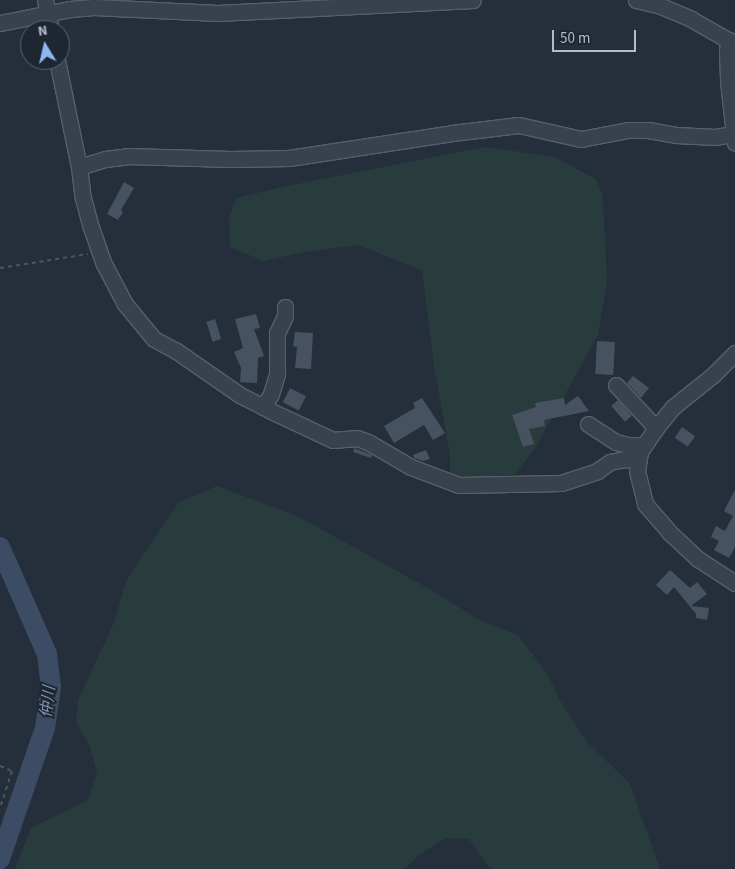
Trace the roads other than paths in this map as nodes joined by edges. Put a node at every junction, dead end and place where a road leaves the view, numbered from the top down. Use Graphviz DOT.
graph roads {
  1 [pos="473,0"];
  2 [pos="636,0"];
  3 [pos="46,7"];
  4 [pos="49,20"];
  5 [pos="0,23"];
  6 [pos="732,42"];
  7 [pos="59,70"];
  8 [pos="734,139"];
  9 [pos="79,167"];
  10 [pos="285,307"];
  11 [pos="735,353"];
  12 [pos="616,385"];
  13 [pos="263,407"];
  14 [pos="588,424"];
  15 [pos="656,428"];
  16 [pos="644,445"];
  17 [pos="638,460"];
  18 [pos="735,583"];
  1 -- 3 [label="street"];
  2 -- 6 [label="street"];
  3 -- 4 [label="street"];
  3 -- 5 [label="street"];
  6 -- 8 [label="street"];
  7 -- 9 [label="street"];
  8 -- 9 [label="street"];
  9 -- 13 [label="street"];
  10 -- 13 [label="street"];
  11 -- 15 [label="street"];
  12 -- 15 [label="street"];
  13 -- 17 [label="street"];
  14 -- 16 [label="street"];
  15 -- 16 [label="street"];
  16 -- 17 [label="street"];
  17 -- 18 [label="street"];
}
